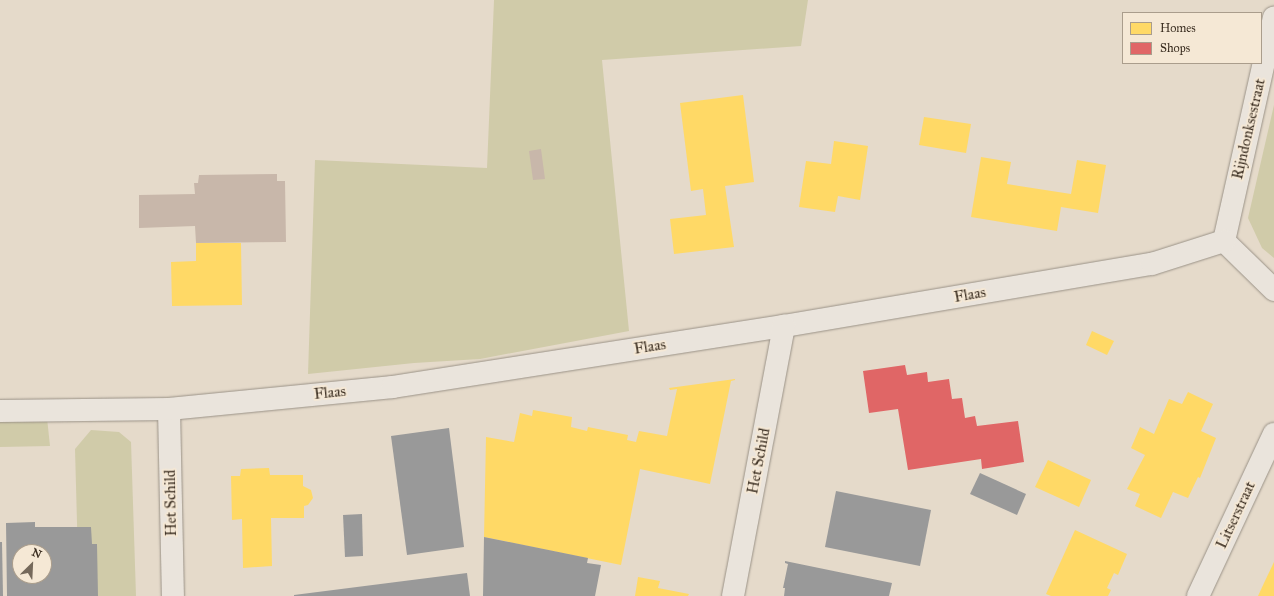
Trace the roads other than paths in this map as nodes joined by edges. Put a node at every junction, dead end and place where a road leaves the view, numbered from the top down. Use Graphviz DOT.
graph roads {
  1 [pos="1274,18"];
  2 [pos="1224,241"];
  3 [pos="1274,290"];
  4 [pos="784,326"];
  5 [pos="169,409"];
  6 [pos="0,410"];
  7 [pos="1274,434"];
  8 [pos="173,596"];
  9 [pos="733,596"];
  10 [pos="1198,596"];
  1 -- 2 [label="street, Rijndonksestraat"];
  2 -- 3 [label="street"];
  2 -- 4 [label="street, Flaas"];
  4 -- 5 [label="street, Flaas"];
  4 -- 9 [label="street, Het Schild"];
  5 -- 6 [label="street, Flaas"];
  5 -- 8 [label="street, Het Schild"];
  7 -- 10 [label="street, Litserstraat"];
}
